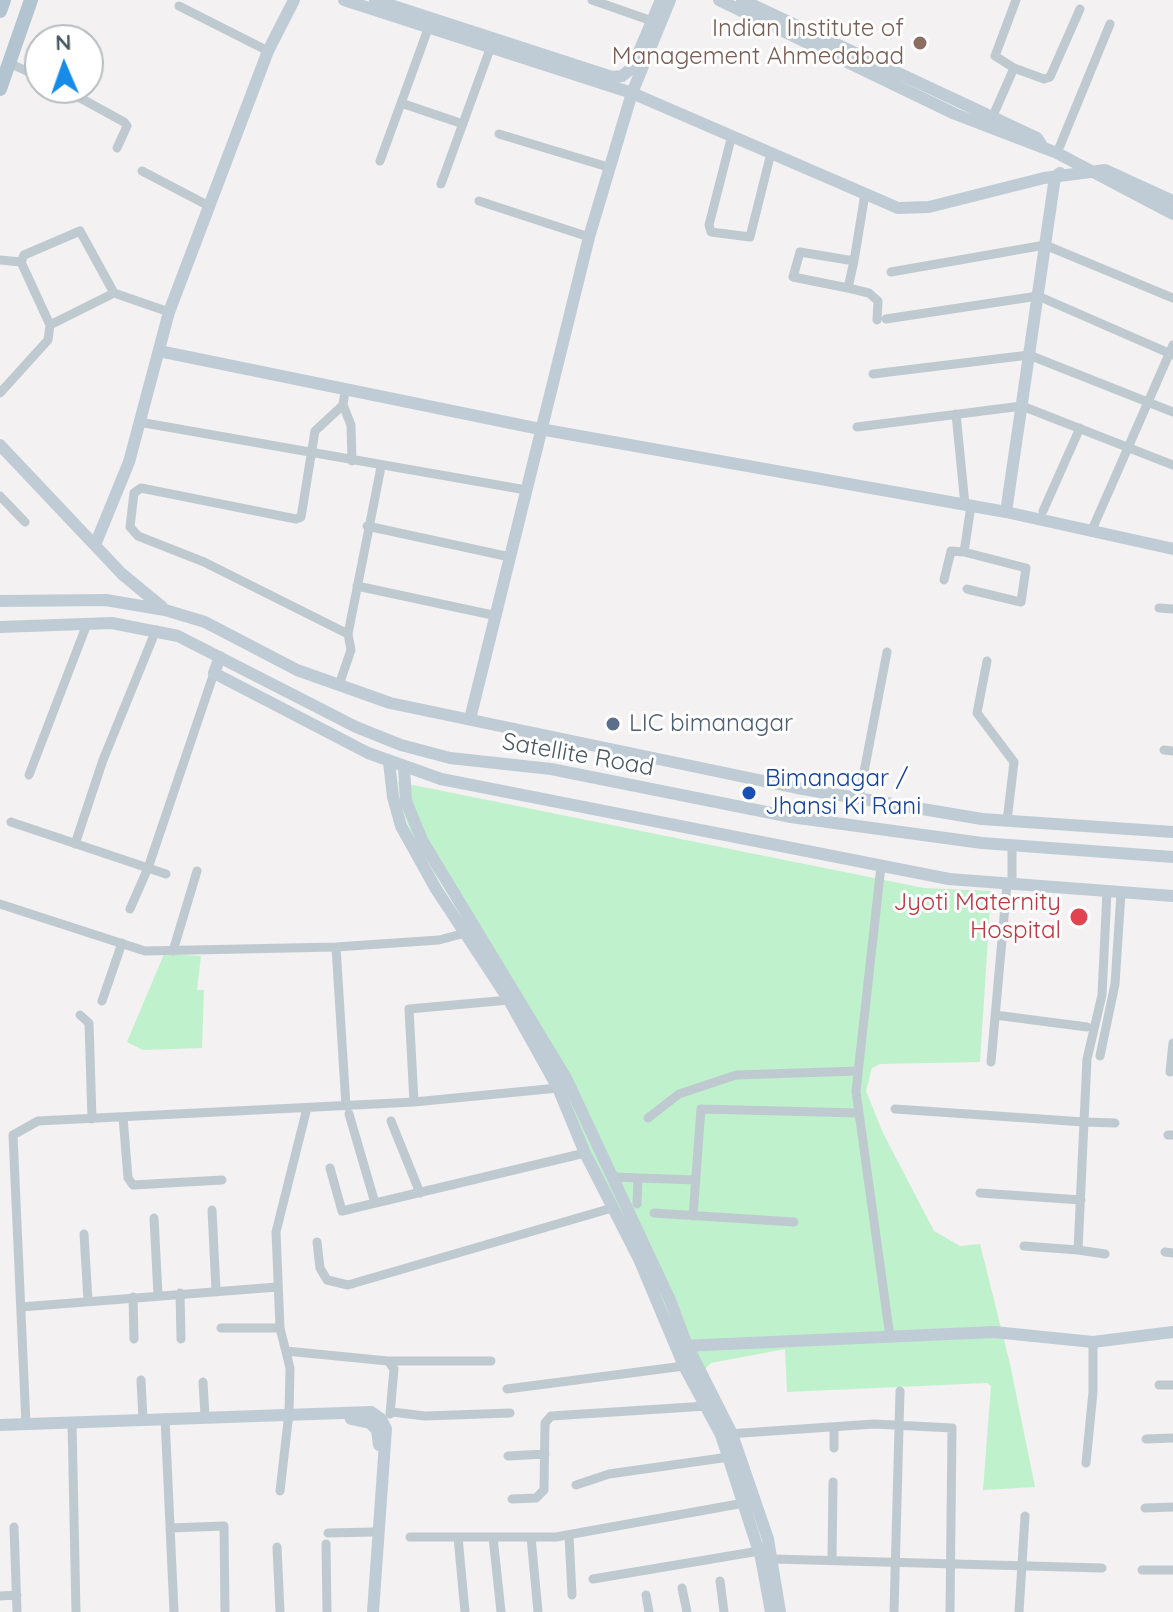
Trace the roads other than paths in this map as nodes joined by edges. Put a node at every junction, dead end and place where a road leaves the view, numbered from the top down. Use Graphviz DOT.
graph roads {
  1 [pos="4,0"];
  2 [pos="31,0"];
  3 [pos="294,0"];
  4 [pos="344,0"];
  5 [pos="375,0"];
  6 [pos="592,0"];
  7 [pos="661,0"];
  8 [pos="670,0"];
  9 [pos="719,0"];
  10 [pos="742,0"];
  11 [pos="1016,0"];
  12 [pos="179,6"];
  13 [pos="1080,9"];
  14 [pos="0,11"];
  15 [pos="652,21"];
  16 [pos="1110,24"];
  17 [pos="428,29"];
  18 [pos="490,49"];
  19 [pos="268,51"];
  20 [pos="852,58"];
  21 [pos="9,63"];
  22 [pos="1014,68"];
  23 [pos="24,70"];
  24 [pos="622,76"];
  25 [pos="0,89"];
  26 [pos="632,93"];
  27 [pos="401,103"];
  28 [pos="91,104"];
  29 [pos="990,123"];
  30 [pos="463,124"];
  31 [pos="499,134"];
  32 [pos="732,135"];
  33 [pos="117,148"];
  34 [pos="771,153"];
  35 [pos="1057,153"];
  36 [pos="380,161"];
  37 [pos="1075,162"];
  38 [pos="608,167"];
  39 [pos="142,171"];
  40 [pos="1096,172"];
  41 [pos="1049,178"];
  42 [pos="441,184"];
  43 [pos="865,194"];
  44 [pos="479,201"];
  45 [pos="1173,201"];
  46 [pos="209,206"];
  47 [pos="1173,214"];
  48 [pos="589,237"];
  49 [pos="1045,245"];
  50 [pos="0,260"];
  51 [pos="854,261"];
  52 [pos="21,262"];
  53 [pos="891,272"];
  54 [pos="848,288"];
  55 [pos="114,293"];
  56 [pos="1038,296"];
  57 [pos="1173,298"];
  58 [pos="169,312"];
  59 [pos="50,325"];
  60 [pos="159,351"];
  61 [pos="1172,351"];
  62 [pos="1029,355"];
  63 [pos="873,374"];
  64 [pos="345,391"];
  65 [pos="0,393"];
  66 [pos="1148,402"];
  67 [pos="343,405"];
  68 [pos="1022,406"];
  69 [pos="1173,412"];
  70 [pos="956,414"];
  71 [pos="139,422"];
  72 [pos="857,427"];
  73 [pos="1080,428"];
  74 [pos="540,429"];
  75 [pos="0,445"];
  76 [pos="1129,446"];
  77 [pos="309,454"];
  78 [pos="352,461"];
  79 [pos="1173,465"];
  80 [pos="381,467"];
  81 [pos="526,490"];
  82 [pos="0,496"];
  83 [pos="968,506"];
  84 [pos="1043,511"];
  85 [pos="1006,512"];
  86 [pos="25,522"];
  87 [pos="367,526"];
  88 [pos="1091,532"];
  89 [pos="95,545"];
  90 [pos="1173,549"];
  91 [pos="964,552"];
  92 [pos="510,557"];
  93 [pos="122,574"];
  94 [pos="944,580"];
  95 [pos="357,586"];
  96 [pos="967,589"];
  97 [pos="106,600"];
  98 [pos="0,601"];
  99 [pos="1159,608"];
  100 [pos="1173,609"];
  101 [pos="165,610"];
  102 [pos="497,616"];
  103 [pos="87,624"];
  104 [pos="0,627"];
  105 [pos="156,630"];
  106 [pos="348,634"];
  107 [pos="887,652"];
  108 [pos="220,657"];
  109 [pos="987,661"];
  110 [pos="214,673"];
  111 [pos="339,685"];
  112 [pos="470,719"];
  113 [pos="451,758"];
  114 [pos="389,762"];
  115 [pos="404,767"];
  116 [pos="29,775"];
  117 [pos="446,780"];
  118 [pos="859,798"];
  119 [pos="1007,821"];
  120 [pos="11,822"];
  121 [pos="1173,832"];
  122 [pos="75,844"];
  123 [pos="1012,845"];
  124 [pos="1173,857"];
  125 [pos="881,866"];
  126 [pos="148,868"];
  127 [pos="197,871"];
  128 [pos="166,874"];
  129 [pos="1009,884"];
  130 [pos="1107,892"];
  131 [pos="1121,893"];
  132 [pos="1173,896"];
  133 [pos="0,904"];
  134 [pos="130,909"];
  135 [pos="470,932"];
  136 [pos="122,943"];
  137 [pos="336,947"];
  138 [pos="173,951"];
  139 [pos="509,1000"];
  140 [pos="102,1001"];
  141 [pos="80,1015"];
  142 [pos="995,1015"];
  143 [pos="1087,1027"];
  144 [pos="1173,1043"];
  145 [pos="1100,1056"];
  146 [pos="991,1062"];
  147 [pos="858,1071"];
  148 [pos="1170,1072"];
  149 [pos="558,1088"];
  150 [pos="414,1102"];
  151 [pos="307,1108"];
  152 [pos="895,1109"];
  153 [pos="347,1110"];
  154 [pos="859,1113"];
  155 [pos="123,1117"];
  156 [pos="648,1118"];
  157 [pos="92,1119"];
  158 [pos="391,1121"];
  159 [pos="1084,1122"];
  160 [pos="1115,1123"];
  161 [pos="585,1153"];
  162 [pos="330,1168"];
  163 [pos="613,1177"];
  164 [pos="638,1178"];
  165 [pos="222,1180"];
  166 [pos="695,1180"];
  167 [pos="420,1193"];
  168 [pos="980,1193"];
  169 [pos="1081,1200"];
  170 [pos="375,1203"];
  171 [pos="637,1204"];
  172 [pos="612,1208"];
  173 [pos="212,1210"];
  174 [pos="654,1213"];
  175 [pos="693,1216"];
  176 [pos="154,1218"];
  177 [pos="794,1222"];
  178 [pos="84,1234"];
  179 [pos="317,1242"];
  180 [pos="1024,1246"];
  181 [pos="1078,1250"];
  182 [pos="1105,1254"];
  183 [pos="277,1287"];
  184 [pos="216,1291"];
  185 [pos="180,1293"];
  186 [pos="158,1295"];
  187 [pos="133,1297"];
  188 [pos="88,1301"];
  189 [pos="21,1307"];
  190 [pos="221,1328"];
  191 [pos="280,1328"];
  192 [pos="1173,1332"];
  193 [pos="890,1337"];
  194 [pos="134,1339"];
  195 [pos="181,1339"];
  196 [pos="1093,1342"];
  197 [pos="682,1346"];
  198 [pos="286,1351"];
  199 [pos="388,1361"];
  200 [pos="491,1361"];
  201 [pos="684,1366"];
  202 [pos="141,1380"];
  203 [pos="203,1382"];
  204 [pos="1159,1385"];
  205 [pos="1173,1385"];
  206 [pos="507,1389"];
  207 [pos="900,1391"];
  208 [pos="707,1406"];
  209 [pos="510,1413"];
  210 [pos="205,1416"];
  211 [pos="289,1416"];
  212 [pos="387,1417"];
  213 [pos="143,1419"];
  214 [pos="165,1422"];
  215 [pos="26,1424"];
  216 [pos="0,1425"];
  217 [pos="899,1425"];
  218 [pos="72,1426"];
  219 [pos="834,1427"];
  220 [pos="0,1432"];
  221 [pos="727,1434"];
  222 [pos="1173,1438"];
  223 [pos="1146,1439"];
  224 [pos="834,1448"];
  225 [pos="545,1454"];
  226 [pos="508,1456"];
  227 [pos="729,1457"];
  228 [pos="1086,1463"];
  229 [pos="833,1482"];
  230 [pos="576,1485"];
  231 [pos="280,1491"];
  232 [pos="512,1499"];
  233 [pos="744,1503"];
  234 [pos="1173,1507"];
  235 [pos="1145,1508"];
  236 [pos="1025,1516"];
  237 [pos="14,1527"];
  238 [pos="170,1528"];
  239 [pos="373,1532"];
  240 [pos="328,1533"];
  241 [pos="569,1535"];
  242 [pos="410,1537"];
  243 [pos="458,1537"];
  244 [pos="493,1537"];
  245 [pos="531,1537"];
  246 [pos="326,1544"];
  247 [pos="277,1547"];
  248 [pos="759,1551"];
  249 [pos="773,1559"];
  250 [pos="832,1560"];
  251 [pos="895,1562"];
  252 [pos="948,1564"];
  253 [pos="1020,1566"];
  254 [pos="1102,1568"];
  255 [pos="1142,1570"];
  256 [pos="1173,1570"];
  257 [pos="593,1579"];
  258 [pos="720,1581"];
  259 [pos="682,1588"];
  260 [pos="17,1595"];
  261 [pos="572,1595"];
  262 [pos="646,1595"];
  263 [pos="0,1596"];
  264 [pos="17,1612"];
  265 [pos="76,1612"];
  266 [pos="174,1612"];
  267 [pos="225,1612"];
  268 [pos="280,1612"];
  269 [pos="327,1612"];
  270 [pos="370,1612"];
  271 [pos="465,1612"];
  272 [pos="501,1612"];
  273 [pos="538,1612"];
  274 [pos="649,1612"];
  275 [pos="687,1612"];
  276 [pos="724,1612"];
  277 [pos="771,1612"];
  278 [pos="780,1612"];
  279 [pos="894,1612"];
  280 [pos="950,1612"];
  281 [pos="1019,1612"];
  1 -- 14 [label="main road"];
  2 -- 21 [label="main road"];
  3 -- 19 [label="street"];
  4 -- 17 [label="street"];
  5 -- 24 [label="street"];
  6 -- 15 [label="street"];
  7 -- 15 [label="street"];
  8 -- 26 [label="street"];
  9 -- 20 [label="street"];
  10 -- 20 [label="street"];
  11 -- 22 [label="street"];
  12 -- 19 [label="street"];
  13 -- 22 [label="street"];
  15 -- 24 [label="street"];
  16 -- 35 [label="street"];
  17 -- 18 [label="street"];
  17 -- 27 [label="street"];
  18 -- 26 [label="street"];
  18 -- 30 [label="street"];
  19 -- 46 [label="street"];
  20 -- 29 [label="street"];
  21 -- 23 [label="street"];
  21 -- 25 [label="main road"];
  22 -- 29 [label="street"];
  24 -- 26 [label="street"];
  26 -- 32 [label="street"];
  26 -- 38 [label="street"];
  27 -- 30 [label="street"];
  27 -- 36 [label="street"];
  28 -- 33 [label="street"];
  29 -- 35 [label="street"];
  30 -- 42 [label="street"];
  31 -- 38 [label="street"];
  32 -- 34 [label="street"];
  32 -- 34 [label="street"];
  34 -- 43 [label="street"];
  35 -- 37 [label="street"];
  35 -- 41 [label="street"];
  37 -- 40 [label="street"];
  37 -- 41 [label="street"];
  38 -- 48 [label="street"];
  39 -- 46 [label="street"];
  40 -- 41 [label="street"];
  40 -- 45 [label="street"];
  40 -- 47 [label="street"];
  41 -- 43 [label="street"];
  41 -- 49 [label="street"];
  43 -- 51 [label="street"];
  44 -- 48 [label="street"];
  46 -- 58 [label="street"];
  48 -- 74 [label="street"];
  49 -- 53 [label="street"];
  49 -- 56 [label="street"];
  49 -- 57 [label="street"];
  50 -- 52 [label="street"];
  51 -- 54 [label="street"];
  51 -- 54 [label="street"];
  52 -- 55 [label="street"];
  52 -- 59 [label="street"];
  54 -- 56 [label="street"];
  55 -- 58 [label="street"];
  55 -- 59 [label="street"];
  56 -- 61 [label="street"];
  56 -- 62 [label="street"];
  58 -- 60 [label="street"];
  59 -- 65 [label="street"];
  60 -- 64 [label="street"];
  60 -- 71 [label="street"];
  61 -- 66 [label="street"];
  62 -- 63 [label="street"];
  62 -- 66 [label="street"];
  62 -- 68 [label="street"];
  64 -- 67 [label="street"];
  64 -- 74 [label="street"];
  66 -- 69 [label="street"];
  66 -- 76 [label="street"];
  67 -- 77 [label="street"];
  67 -- 78 [label="street"];
  68 -- 70 [label="street"];
  68 -- 73 [label="street"];
  68 -- 85 [label="street"];
  70 -- 72 [label="street"];
  70 -- 83 [label="street"];
  71 -- 77 [label="street"];
  71 -- 89 [label="street"];
  73 -- 76 [label="street"];
  73 -- 84 [label="street"];
  74 -- 81 [label="street"];
  74 -- 83 [label="street"];
  75 -- 89 [label="street"];
  76 -- 79 [label="street"];
  76 -- 88 [label="street"];
  77 -- 78 [label="street"];
  77 -- 106 [label="street"];
  78 -- 80 [label="street"];
  80 -- 81 [label="street"];
  80 -- 87 [label="street"];
  81 -- 92 [label="street"];
  82 -- 86 [label="street"];
  83 -- 85 [label="street"];
  83 -- 91 [label="street"];
  85 -- 88 [label="street"];
  87 -- 92 [label="street"];
  87 -- 95 [label="street"];
  88 -- 90 [label="street"];
  89 -- 93 [label="street"];
  91 -- 94 [label="street"];
  91 -- 96 [label="street"];
  92 -- 102 [label="street"];
  93 -- 97 [label="street"];
  93 -- 101 [label="street"];
  95 -- 102 [label="street"];
  95 -- 106 [label="street"];
  97 -- 98 [label="street, Satellite Road"];
  97 -- 101 [label="street, Satellite Road"];
  99 -- 100 [label="street"];
  101 -- 111 [label="street, Satellite Road"];
  102 -- 112 [label="street"];
  103 -- 104 [label="street, Satellite Road"];
  103 -- 105 [label="street, Satellite Road"];
  103 -- 116 [label="street"];
  105 -- 108 [label="street, Satellite Road"];
  105 -- 122 [label="street"];
  106 -- 111 [label="street"];
  107 -- 118 [label="street"];
  108 -- 110 [label="street"];
  108 -- 113 [label="street, Satellite Road"];
  109 -- 119 [label="street"];
  110 -- 114 [label="street"];
  110 -- 126 [label="street"];
  111 -- 112 [label="street, Satellite Road"];
  112 -- 118 [label="street, Satellite Road"];
  113 -- 117 [label="street"];
  113 -- 123 [label="street, Satellite Road"];
  114 -- 115 [label="street"];
  114 -- 135 [label="street"];
  115 -- 117 [label="street"];
  115 -- 135 [label="street"];
  117 -- 125 [label="street"];
  118 -- 119 [label="street, Satellite Road"];
  119 -- 121 [label="street, Satellite Road"];
  120 -- 122 [label="street"];
  122 -- 126 [label="street"];
  123 -- 124 [label="street, Satellite Road"];
  123 -- 129 [label="street"];
  125 -- 129 [label="street"];
  125 -- 147 [label="street"];
  126 -- 128 [label="street"];
  126 -- 134 [label="street"];
  127 -- 138 [label="street"];
  129 -- 130 [label="street"];
  129 -- 142 [label="street"];
  130 -- 131 [label="street"];
  130 -- 159 [label="street"];
  131 -- 132 [label="street"];
  131 -- 145 [label="street"];
  133 -- 136 [label="street"];
  135 -- 137 [label="street"];
  135 -- 139 [label="street"];
  135 -- 163 [label="street"];
  136 -- 138 [label="street"];
  136 -- 140 [label="street"];
  137 -- 138 [label="street"];
  137 -- 153 [label="street"];
  139 -- 149 [label="street"];
  139 -- 150 [label="street"];
  141 -- 157 [label="street"];
  142 -- 143 [label="street"];
  142 -- 146 [label="street"];
  144 -- 148 [label="street"];
  147 -- 154 [label="street"];
  147 -- 156 [label="street"];
  149 -- 150 [label="street"];
  149 -- 161 [label="street"];
  150 -- 153 [label="street"];
  151 -- 153 [label="street"];
  151 -- 155 [label="street"];
  151 -- 183 [label="street"];
  152 -- 159 [label="street"];
  153 -- 170 [label="street"];
  154 -- 166 [label="street"];
  154 -- 193 [label="street"];
  155 -- 157 [label="street"];
  155 -- 165 [label="street"];
  157 -- 189 [label="street"];
  158 -- 167 [label="street"];
  159 -- 160 [label="street"];
  159 -- 169 [label="street"];
  161 -- 167 [label="street"];
  161 -- 172 [label="street"];
  162 -- 170 [label="street"];
  163 -- 164 [label="street"];
  163 -- 197 [label="street"];
  164 -- 166 [label="street"];
  164 -- 171 [label="street"];
  166 -- 175 [label="street"];
  167 -- 170 [label="street"];
  168 -- 169 [label="street"];
  169 -- 181 [label="street"];
  172 -- 179 [label="street"];
  172 -- 197 [label="street"];
  173 -- 184 [label="street"];
  174 -- 175 [label="street"];
  175 -- 177 [label="street"];
  176 -- 186 [label="street"];
  178 -- 188 [label="street"];
  180 -- 181 [label="street"];
  181 -- 182 [label="street"];
  183 -- 184 [label="street"];
  183 -- 191 [label="street"];
  184 -- 185 [label="street"];
  185 -- 186 [label="street"];
  185 -- 195 [label="street"];
  186 -- 187 [label="street"];
  187 -- 188 [label="street"];
  187 -- 194 [label="street"];
  188 -- 189 [label="street"];
  189 -- 215 [label="street"];
  190 -- 191 [label="street"];
  191 -- 198 [label="street"];
  192 -- 196 [label="street"];
  193 -- 196 [label="street"];
  193 -- 197 [label="street"];
  196 -- 228 [label="street"];
  197 -- 201 [label="street"];
  197 -- 221 [label="street"];
  198 -- 199 [label="street"];
  198 -- 211 [label="street"];
  199 -- 200 [label="street"];
  199 -- 212 [label="street"];
  201 -- 206 [label="street"];
  201 -- 208 [label="street"];
  202 -- 213 [label="street"];
  203 -- 210 [label="street"];
  204 -- 205 [label="street"];
  207 -- 217 [label="street"];
  208 -- 221 [label="street"];
  208 -- 225 [label="street"];
  209 -- 212 [label="street"];
  210 -- 211 [label="street"];
  210 -- 214 [label="street"];
  211 -- 212 [label="street"];
  211 -- 214 [label="street"];
  211 -- 231 [label="street"];
  211 -- 239 [label="street"];
  212 -- 270 [label="street"];
  213 -- 214 [label="street"];
  213 -- 218 [label="street"];
  214 -- 218 [label="street"];
  214 -- 238 [label="street"];
  215 -- 216 [label="street"];
  215 -- 218 [label="street"];
  217 -- 219 [label="street"];
  217 -- 251 [label="street"];
  217 -- 252 [label="street"];
  218 -- 220 [label="street"];
  218 -- 265 [label="street"];
  219 -- 221 [label="street"];
  219 -- 224 [label="street"];
  221 -- 227 [label="street"];
  221 -- 249 [label="street"];
  222 -- 223 [label="street"];
  225 -- 226 [label="street"];
  225 -- 232 [label="street"];
  227 -- 230 [label="street"];
  227 -- 233 [label="street"];
  229 -- 250 [label="street"];
  233 -- 241 [label="street"];
  233 -- 248 [label="street"];
  234 -- 235 [label="street"];
  236 -- 253 [label="street"];
  237 -- 260 [label="street"];
  238 -- 266 [label="street"];
  238 -- 267 [label="street"];
  239 -- 240 [label="street"];
  239 -- 270 [label="street"];
  241 -- 245 [label="street"];
  241 -- 261 [label="street"];
  242 -- 243 [label="street"];
  243 -- 244 [label="street"];
  243 -- 271 [label="street"];
  244 -- 245 [label="street"];
  244 -- 272 [label="street"];
  245 -- 273 [label="street"];
  246 -- 269 [label="street"];
  247 -- 268 [label="street"];
  248 -- 257 [label="street"];
  248 -- 277 [label="street"];
  249 -- 250 [label="street"];
  249 -- 278 [label="street"];
  250 -- 251 [label="street"];
  251 -- 252 [label="street"];
  251 -- 279 [label="street"];
  252 -- 253 [label="street"];
  252 -- 280 [label="street"];
  253 -- 254 [label="street"];
  253 -- 281 [label="street"];
  255 -- 256 [label="street"];
  258 -- 276 [label="street"];
  259 -- 275 [label="street"];
  260 -- 263 [label="street"];
  260 -- 264 [label="street"];
  262 -- 274 [label="street"];
}
